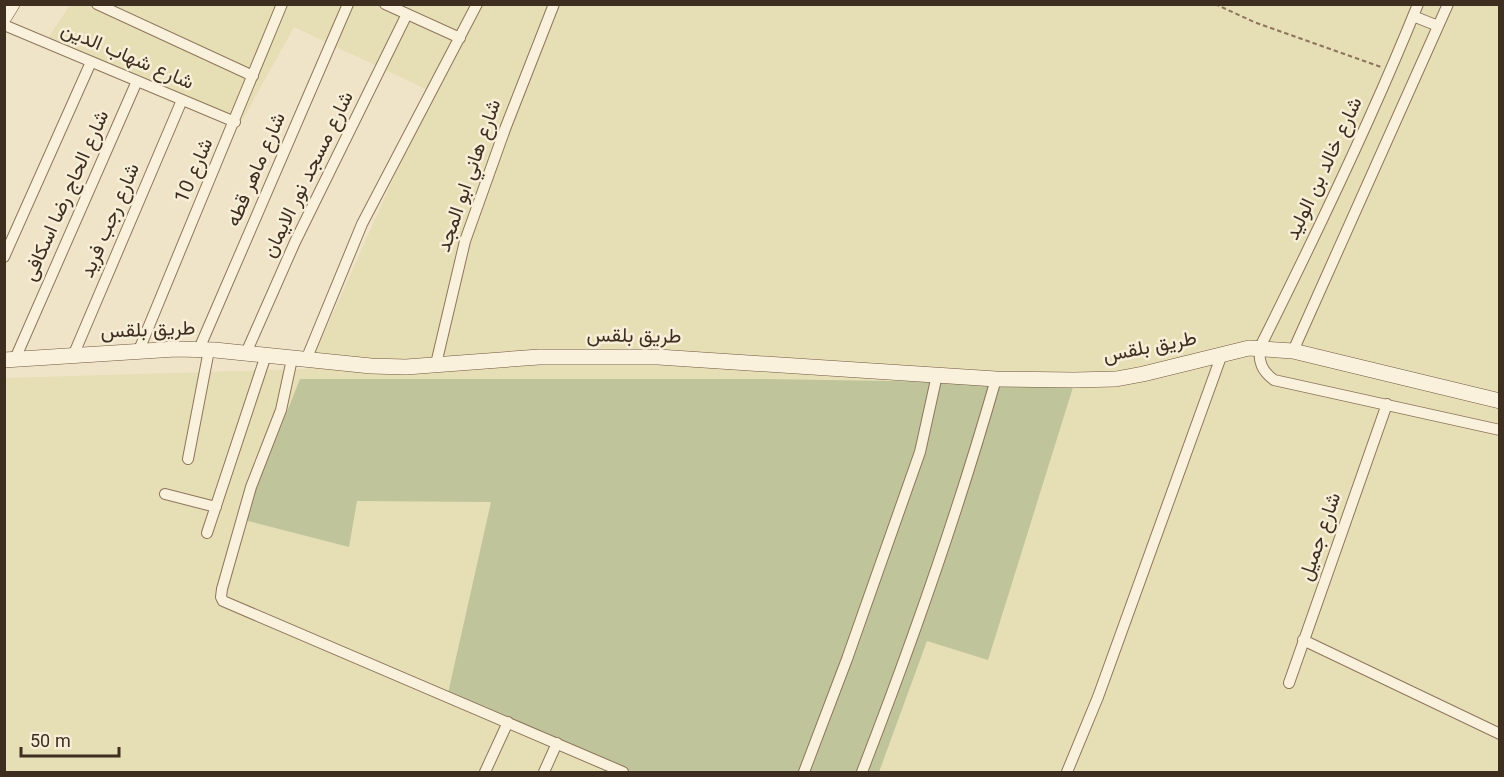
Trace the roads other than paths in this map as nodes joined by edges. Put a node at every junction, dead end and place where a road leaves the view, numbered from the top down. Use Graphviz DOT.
graph roads {
  1 [pos="12,4"];
  2 [pos="97,4"];
  3 [pos="282,4"];
  4 [pos="348,4"];
  5 [pos="385,4"];
  6 [pos="477,4"];
  7 [pos="554,4"];
  8 [pos="1418,4"];
  9 [pos="1448,4"];
  10 [pos="407,14"];
  11 [pos="1413,16"];
  12 [pos="4,17"];
  13 [pos="4,25"];
  14 [pos="1438,27"];
  15 [pos="460,38"];
  16 [pos="91,62"];
  17 [pos="253,76"];
  18 [pos="137,81"];
  19 [pos="182,100"];
  20 [pos="234,122"];
  21 [pos="4,257"];
  22 [pos="1260,347"];
  23 [pos="204,349"];
  24 [pos="139,350"];
  25 [pos="1293,351"];
  26 [pos="246,353"];
  27 [pos="1222,354"];
  28 [pos="73,356"];
  29 [pos="266,356"];
  30 [pos="10,360"];
  31 [pos="299,360"];
  32 [pos="436,364"];
  33 [pos="937,375"];
  34 [pos="996,379"];
  35 [pos="1500,401"];
  36 [pos="1386,404"];
  37 [pos="1500,430"];
  38 [pos="188,459"];
  39 [pos="165,494"];
  40 [pos="216,507"];
  41 [pos="207,533"];
  42 [pos="1304,640"];
  43 [pos="1289,683"];
  44 [pos="508,722"];
  45 [pos="1500,734"];
  46 [pos="557,743"];
  47 [pos="485,772"];
  48 [pos="544,772"];
  49 [pos="623,772"];
  50 [pos="804,772"];
  51 [pos="862,772"];
  52 [pos="1067,772"];
  1 -- 12 [label="main road"];
  2 -- 17 [label="street"];
  3 -- 17 [label="street, شارع 10"];
  4 -- 23 [label="street, شارع ماهر قطه"];
  5 -- 10 [label="street"];
  6 -- 15 [label="street"];
  7 -- 32 [label="street, شارع هاني ابو المجد"];
  8 -- 11 [label="street, شارع خالد بن الوليد"];
  9 -- 14 [label="street"];
  10 -- 15 [label="street"];
  10 -- 26 [label="street, شارع مسجد نور الايمان"];
  11 -- 14 [label="street"];
  11 -- 22 [label="street, شارع خالد بن الوليد"];
  13 -- 16 [label="street, شارع شهاب الدين"];
  14 -- 25 [label="street"];
  15 -- 31 [label="street"];
  16 -- 18 [label="street, شارع شهاب الدين"];
  16 -- 21 [label="street"];
  17 -- 20 [label="street, شارع 10"];
  18 -- 19 [label="street, شارع شهاب الدين"];
  18 -- 30 [label="street, شارع الحاج رضا اسكافى"];
  19 -- 20 [label="street, شارع شهاب الدين"];
  19 -- 28 [label="street, شارع رجب فريد"];
  20 -- 24 [label="street, شارع 10"];
  22 -- 25 [label="main road, طريق بلقس"];
  22 -- 27 [label="main road, طريق بلقس"];
  22 -- 36 [label="street"];
  23 -- 24 [label="main road, طريق بلقس"];
  23 -- 26 [label="main road, طريق بلقس"];
  23 -- 38 [label="street, شارع ماهر قطه"];
  24 -- 28 [label="main road, طريق بلقس"];
  25 -- 35 [label="main road, طريق بلقس"];
  26 -- 29 [label="main road, طريق بلقس"];
  27 -- 34 [label="main road, طريق بلقس"];
  27 -- 52 [label="street"];
  28 -- 30 [label="main road, طريق بلقس"];
  29 -- 31 [label="main road, طريق بلقس"];
  29 -- 40 [label="street"];
  31 -- 32 [label="main road, طريق بلقس"];
  31 -- 44 [label="street"];
  32 -- 33 [label="main road, طريق بلقس"];
  33 -- 34 [label="main road, طريق بلقس"];
  33 -- 50 [label="street"];
  34 -- 51 [label="street"];
  36 -- 37 [label="street"];
  36 -- 42 [label="street, شارع جميل"];
  39 -- 40 [label="street"];
  40 -- 41 [label="street"];
  42 -- 43 [label="street, شارع جميل"];
  42 -- 45 [label="street"];
  44 -- 46 [label="street"];
  44 -- 47 [label="street"];
  46 -- 48 [label="street"];
  46 -- 49 [label="street"];
}
